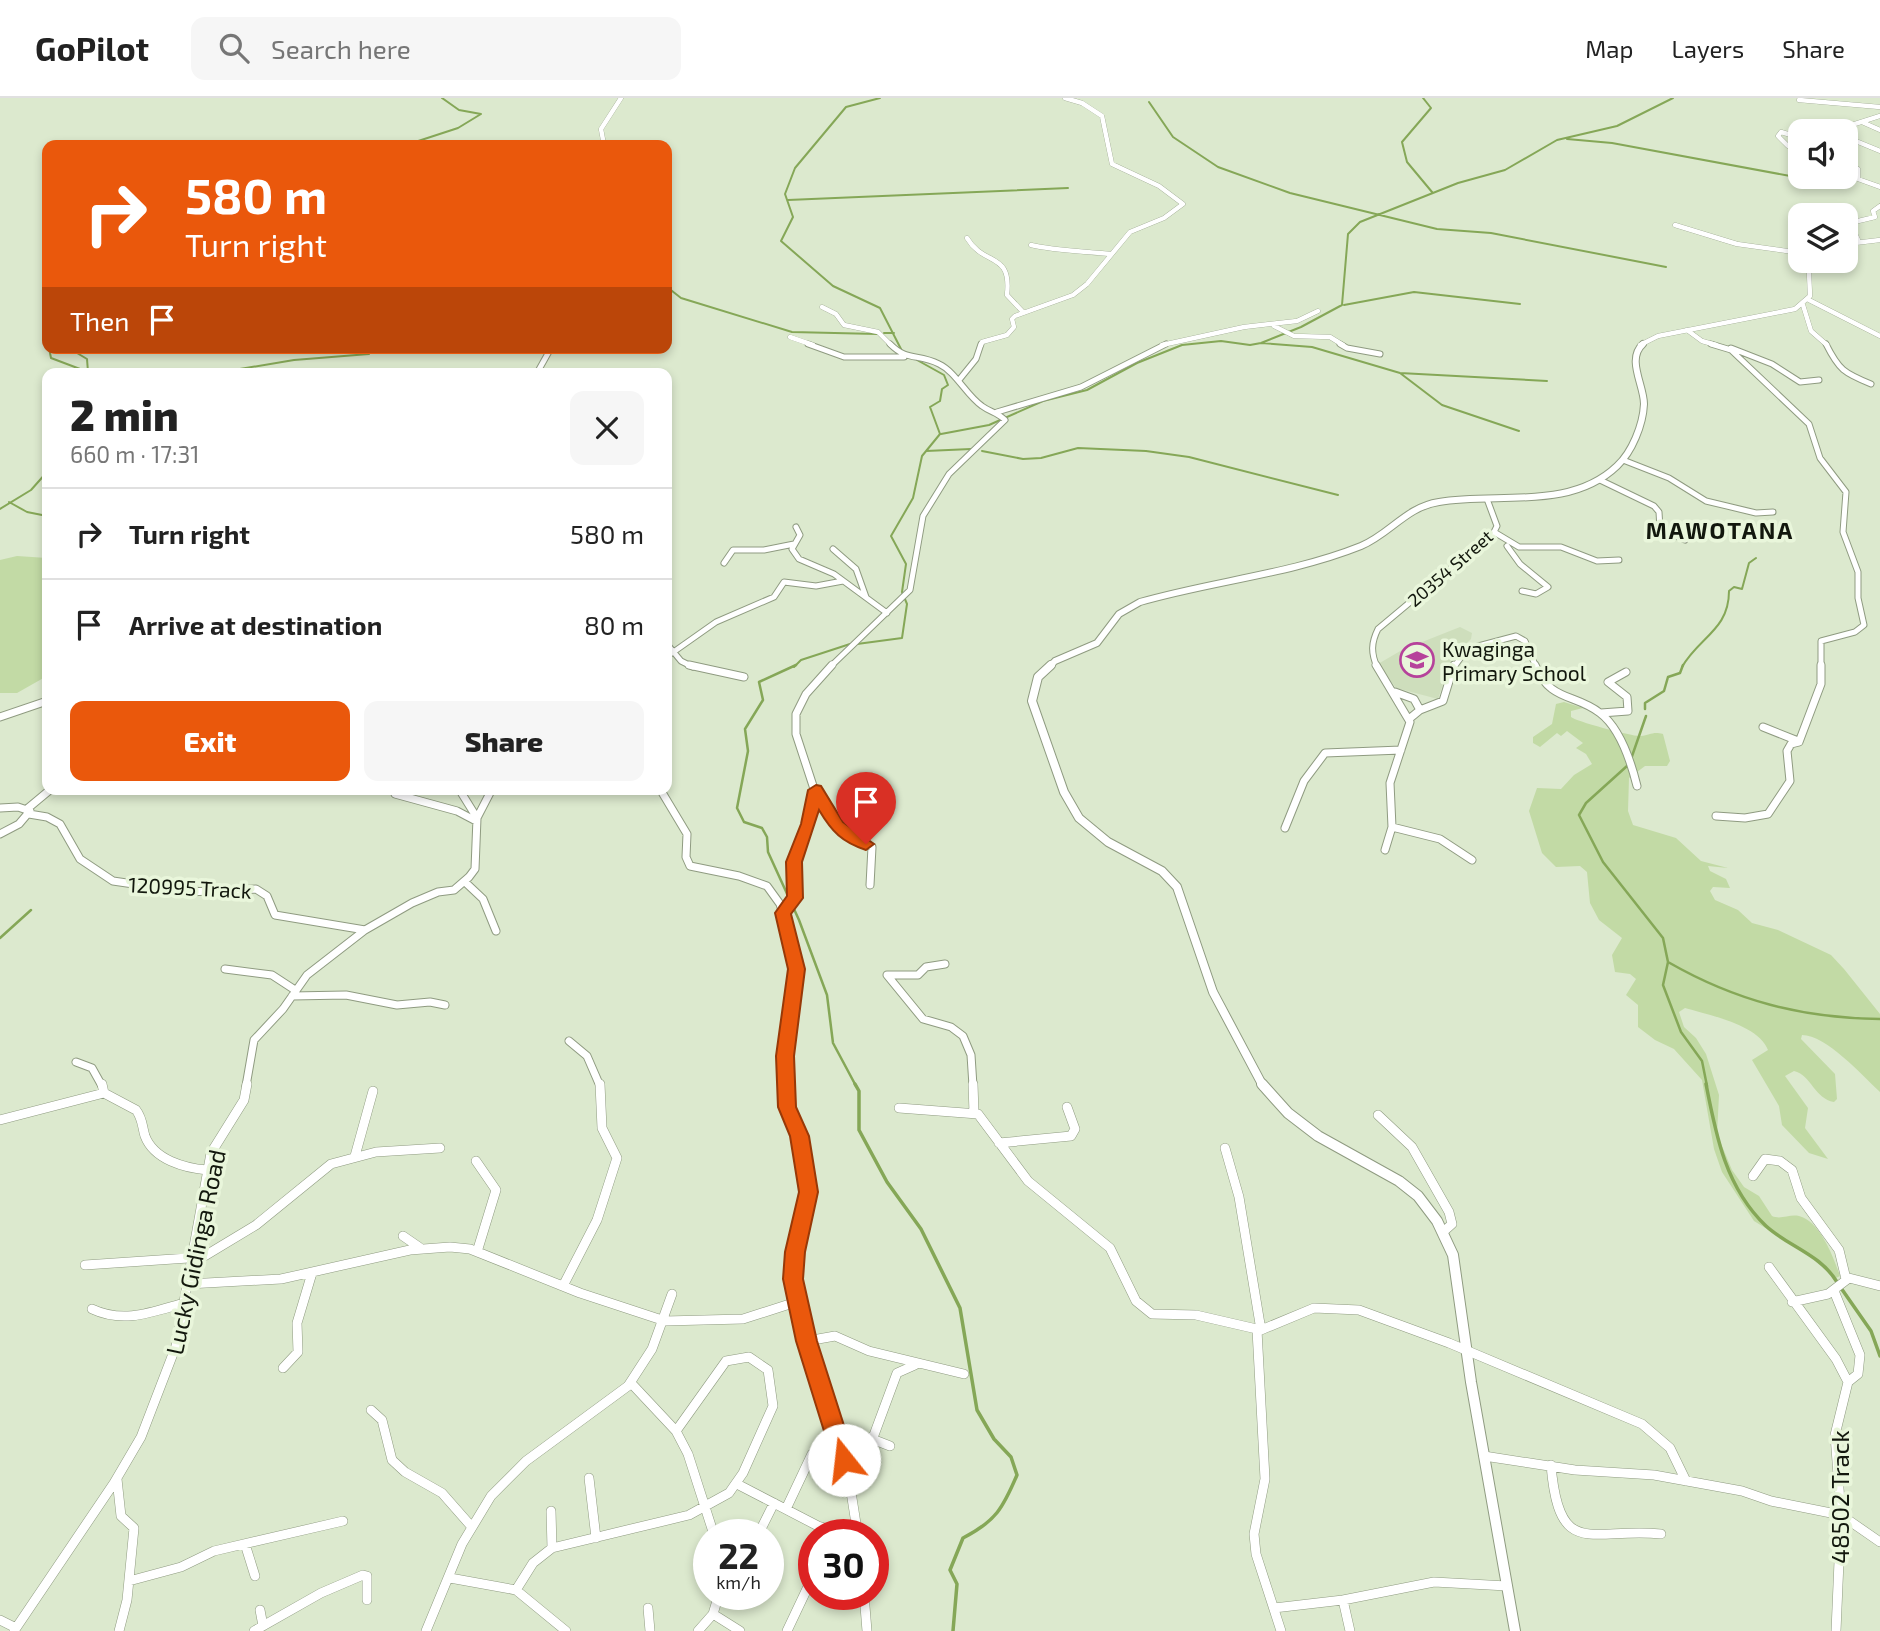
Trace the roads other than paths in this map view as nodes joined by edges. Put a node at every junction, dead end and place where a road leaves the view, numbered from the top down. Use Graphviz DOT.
graph roads {
  1 [pos="621,98"];
  2 [pos="1065,98"];
  3 [pos="1799,100"];
  4 [pos="1880,107"];
  5 [pos="1880,116"];
  6 [pos="1861,122"];
  7 [pos="1858,123"];
  8 [pos="1880,130"];
  9 [pos="1788,134"];
  10 [pos="603,140"];
  11 [pos="1858,142"];
  12 [pos="1788,144"];
  13 [pos="1880,151"];
  14 [pos="1858,179"];
  15 [pos="1880,187"];
  16 [pos="1880,206"];
  17 [pos="1858,221"];
  18 [pos="1675,225"];
  19 [pos="967,238"];
  20 [pos="1880,240"];
  21 [pos="1858,242"];
  22 [pos="1031,245"];
  23 [pos="1788,252"];
  24 [pos="1110,254"];
  25 [pos="1809,273"];
  26 [pos="1809,300"];
  27 [pos="1803,305"];
  28 [pos="822,307"];
  29 [pos="1318,311"];
  30 [pos="1023,312"];
  31 [pos="1266,325"];
  32 [pos="1687,330"];
  33 [pos="1880,336"];
  34 [pos="790,337"];
  35 [pos="1724,346"];
  36 [pos="1380,354"];
  37 [pos="911,357"];
  38 [pos="959,380"];
  39 [pos="1819,380"];
  40 [pos="1871,384"];
  41 [pos="1001,416"];
  42 [pos="1623,460"];
  43 [pos="1600,480"];
  44 [pos="1487,499"];
  45 [pos="1773,513"];
  46 [pos="796,527"];
  47 [pos="1494,532"];
  48 [pos="1502,540"];
  49 [pos="1685,540"];
  50 [pos="794,544"];
  51 [pos="833,549"];
  52 [pos="1619,560"];
  53 [pos="724,563"];
  54 [pos="843,581"];
  55 [pos="1522,591"];
  56 [pos="866,597"];
  57 [pos="887,613"];
  58 [pos="672,653"];
  59 [pos="1626,672"];
  60 [pos="744,677"];
  61 [pos="1394,692"];
  62 [pos="42,703"];
  63 [pos="1420,710"];
  64 [pos="1601,713"];
  65 [pos="0,717"];
  66 [pos="1409,719"];
  67 [pos="1763,727"];
  68 [pos="1799,742"];
  69 [pos="1401,750"];
  70 [pos="1637,786"];
  71 [pos="816,790"];
  72 [pos="45,795"];
  73 [pos="399,795"];
  74 [pos="462,795"];
  75 [pos="489,795"];
  76 [pos="664,795"];
  77 [pos="0,808"];
  78 [pos="28,812"];
  79 [pos="1716,816"];
  80 [pos="476,819"];
  81 [pos="1392,827"];
  82 [pos="1285,828"];
  83 [pos="0,834"];
  84 [pos="1385,850"];
  85 [pos="1472,860"];
  86 [pos="465,882"];
  87 [pos="870,885"];
  88 [pos="785,910"];
  89 [pos="365,930"];
  90 [pos="496,931"];
  91 [pos="945,964"];
  92 [pos="225,969"];
  93 [pos="293,993"];
  94 [pos="445,1005"];
  95 [pos="569,1041"];
  96 [pos="76,1062"];
  97 [pos="373,1091"];
  98 [pos="104,1093"];
  99 [pos="1067,1107"];
  100 [pos="899,1108"];
  101 [pos="974,1113"];
  102 [pos="1378,1115"];
  103 [pos="0,1119"];
  104 [pos="999,1143"];
  105 [pos="440,1148"];
  106 [pos="1225,1149"];
  107 [pos="355,1156"];
  108 [pos="477,1161"];
  109 [pos="207,1170"];
  110 [pos="1753,1176"];
  111 [pos="1443,1233"];
  112 [pos="403,1236"];
  113 [pos="419,1247"];
  114 [pos="477,1252"];
  115 [pos="192,1257"];
  116 [pos="85,1265"];
  117 [pos="1769,1267"];
  118 [pos="312,1273"];
  119 [pos="1844,1280"];
  120 [pos="188,1284"];
  121 [pos="564,1284"];
  122 [pos="1880,1286"];
  123 [pos="1834,1291"];
  124 [pos="672,1294"];
  125 [pos="796,1302"];
  126 [pos="1792,1302"];
  127 [pos="184,1303"];
  128 [pos="92,1309"];
  129 [pos="665,1321"];
  130 [pos="1259,1330"];
  131 [pos="807,1341"];
  132 [pos="1467,1351"];
  133 [pos="919,1365"];
  134 [pos="283,1368"];
  135 [pos="964,1374"];
  136 [pos="1848,1382"];
  137 [pos="631,1384"];
  138 [pos="371,1410"];
  139 [pos="676,1431"];
  140 [pos="872,1438"];
  141 [pos="890,1446"];
  142 [pos="812,1454"];
  143 [pos="1483,1456"];
  144 [pos="844,1460"];
  145 [pos="1551,1465"];
  146 [pos="117,1478"];
  147 [pos="589,1478"];
  148 [pos="1686,1481"];
  149 [pos="737,1484"];
  150 [pos="774,1503"];
  151 [pos="707,1506"];
  152 [pos="786,1509"];
  153 [pos="551,1511"];
  154 [pos="1841,1515"];
  155 [pos="710,1519"];
  156 [pos="766,1519"];
  157 [pos="808,1519"];
  158 [pos="855,1519"];
  159 [pos="344,1521"];
  160 [pos="471,1526"];
  161 [pos="1661,1534"];
  162 [pos="596,1538"];
  163 [pos="1880,1542"];
  164 [pos="245,1544"];
  165 [pos="552,1548"];
  166 [pos="255,1576"];
  167 [pos="450,1578"];
  168 [pos="129,1581"];
  169 [pos="1507,1586"];
  170 [pos="516,1590"];
  171 [pos="367,1600"];
  172 [pos="1343,1600"];
  173 [pos="648,1608"];
  174 [pos="798,1608"];
  175 [pos="1274,1608"];
  176 [pos="260,1610"];
  177 [pos="714,1610"];
  178 [pos="865,1610"];
  179 [pos="713,1614"];
  180 [pos="0,1620"];
  181 [pos="15,1629"];
  182 [pos="258,1629"];
  183 [pos="119,1631"];
  184 [pos="426,1631"];
  185 [pos="566,1631"];
  186 [pos="650,1631"];
  187 [pos="698,1631"];
  188 [pos="740,1631"];
  189 [pos="787,1631"];
  190 [pos="867,1631"];
  191 [pos="1280,1631"];
  192 [pos="1350,1631"];
  193 [pos="1515,1631"];
  194 [pos="1836,1631"];
  1 -- 10 [label="street"];
  2 -- 24 [label="street"];
  3 -- 4 [label="street"];
  5 -- 6 [label="street"];
  6 -- 7 [label="street"];
  6 -- 8 [label="street"];
  9 -- 12 [label="street"];
  11 -- 13 [label="street"];
  14 -- 15 [label="street"];
  16 -- 17 [label="street"];
  18 -- 23 [label="street"];
  19 -- 30 [label="street"];
  20 -- 21 [label="street"];
  22 -- 24 [label="street"];
  24 -- 30 [label="street"];
  25 -- 26 [label="street"];
  26 -- 27 [label="street, 20354 Street"];
  26 -- 33 [label="street"];
  27 -- 32 [label="street, 20354 Street"];
  27 -- 40 [label="street"];
  28 -- 37 [label="street"];
  29 -- 31 [label="street"];
  30 -- 38 [label="street"];
  31 -- 36 [label="street"];
  31 -- 41 [label="street"];
  32 -- 35 [label="street"];
  32 -- 42 [label="street, 20354 Street"];
  34 -- 37 [label="street"];
  35 -- 39 [label="street"];
  35 -- 68 [label="street"];
  37 -- 38 [label="street"];
  38 -- 41 [label="street"];
  41 -- 57 [label="street"];
  42 -- 43 [label="street, 20354 Street"];
  42 -- 45 [label="street"];
  43 -- 44 [label="street, 20354 Street"];
  43 -- 49 [label="street"];
  44 -- 47 [label="street, 20354 Street"];
  44 -- 111 [label="street"];
  46 -- 50 [label="street"];
  47 -- 48 [label="street"];
  47 -- 61 [label="street, 20354 Street"];
  48 -- 52 [label="street"];
  48 -- 55 [label="street"];
  50 -- 53 [label="street"];
  50 -- 54 [label="street"];
  51 -- 56 [label="street"];
  54 -- 56 [label="street"];
  54 -- 58 [label="street"];
  56 -- 57 [label="street"];
  57 -- 71 [label="street"];
  58 -- 60 [label="street"];
  59 -- 64 [label="street"];
  61 -- 63 [label="street"];
  61 -- 66 [label="street, 20354 Street"];
  62 -- 65 [label="street"];
  63 -- 64 [label="street"];
  63 -- 66 [label="street"];
  64 -- 70 [label="street"];
  66 -- 69 [label="street"];
  67 -- 68 [label="street"];
  68 -- 79 [label="street"];
  69 -- 81 [label="street"];
  69 -- 82 [label="street"];
  71 -- 87 [label="street"];
  71 -- 88 [label="street"];
  72 -- 78 [label="street"];
  73 -- 80 [label="street"];
  74 -- 80 [label="street"];
  75 -- 80 [label="street"];
  76 -- 88 [label="street"];
  77 -- 78 [label="street"];
  78 -- 83 [label="street"];
  78 -- 89 [label="street, 120995 Track"];
  80 -- 86 [label="street"];
  81 -- 84 [label="street"];
  81 -- 85 [label="street"];
  86 -- 89 [label="street, Lucky Gidinga Road"];
  86 -- 90 [label="street"];
  88 -- 125 [label="street"];
  89 -- 93 [label="street, Lucky Gidinga Road"];
  91 -- 101 [label="street"];
  92 -- 93 [label="street"];
  93 -- 94 [label="street"];
  93 -- 109 [label="street, Lucky Gidinga Road"];
  95 -- 121 [label="street"];
  96 -- 98 [label="street"];
  97 -- 107 [label="street"];
  98 -- 103 [label="street"];
  98 -- 109 [label="street"];
  99 -- 104 [label="street"];
  100 -- 101 [label="street"];
  101 -- 104 [label="street"];
  102 -- 111 [label="street"];
  104 -- 130 [label="street"];
  105 -- 107 [label="street"];
  106 -- 130 [label="street"];
  107 -- 115 [label="street"];
  108 -- 114 [label="street"];
  109 -- 115 [label="street, Lucky Gidinga Road"];
  110 -- 119 [label="street"];
  111 -- 132 [label="street"];
  112 -- 113 [label="street"];
  113 -- 114 [label="street"];
  113 -- 118 [label="street"];
  114 -- 121 [label="street"];
  115 -- 116 [label="street"];
  115 -- 120 [label="street, Lucky Gidinga Road"];
  117 -- 126 [label="street"];
  118 -- 120 [label="street"];
  118 -- 134 [label="street"];
  119 -- 122 [label="street"];
  119 -- 123 [label="street"];
  120 -- 127 [label="street, Lucky Gidinga Road"];
  121 -- 129 [label="street"];
  123 -- 126 [label="street"];
  123 -- 136 [label="street, 48502 Track"];
  124 -- 129 [label="street"];
  125 -- 129 [label="street"];
  125 -- 131 [label="street"];
  126 -- 136 [label="street"];
  127 -- 128 [label="street"];
  127 -- 146 [label="street, Lucky Gidinga Road"];
  129 -- 137 [label="street"];
  130 -- 132 [label="street"];
  130 -- 175 [label="street"];
  131 -- 133 [label="street"];
  131 -- 144 [label="street"];
  132 -- 143 [label="street"];
  132 -- 148 [label="street"];
  133 -- 135 [label="street"];
  133 -- 140 [label="street"];
  136 -- 154 [label="street, 48502 Track"];
  137 -- 139 [label="street"];
  137 -- 160 [label="street"];
  138 -- 160 [label="street"];
  139 -- 149 [label="street"];
  139 -- 151 [label="street"];
  140 -- 141 [label="street"];
  140 -- 144 [label="street"];
  142 -- 152 [label="street"];
  143 -- 145 [label="street"];
  143 -- 169 [label="street"];
  144 -- 158 [label="street"];
  145 -- 148 [label="street"];
  145 -- 161 [label="street"];
  146 -- 168 [label="street"];
  146 -- 181 [label="street, Lucky Gidinga Road"];
  147 -- 162 [label="street"];
  148 -- 154 [label="street"];
  149 -- 150 [label="street"];
  149 -- 151 [label="street"];
  150 -- 152 [label="street"];
  150 -- 156 [label="street"];
  151 -- 155 [label="street"];
  151 -- 162 [label="street"];
  152 -- 157 [label="street"];
  153 -- 165 [label="street"];
  154 -- 163 [label="street"];
  154 -- 194 [label="street, 48502 Track"];
  159 -- 164 [label="street"];
  160 -- 167 [label="street"];
  162 -- 165 [label="street"];
  164 -- 166 [label="street"];
  164 -- 168 [label="street"];
  165 -- 170 [label="street"];
  167 -- 170 [label="street"];
  167 -- 184 [label="street"];
  168 -- 183 [label="street"];
  169 -- 172 [label="street"];
  169 -- 193 [label="street"];
  170 -- 185 [label="street"];
  171 -- 182 [label="street"];
  172 -- 175 [label="street"];
  172 -- 192 [label="street"];
  173 -- 186 [label="street"];
  174 -- 189 [label="street"];
  175 -- 191 [label="street"];
  176 -- 182 [label="street"];
  177 -- 179 [label="street"];
  178 -- 190 [label="street"];
  179 -- 187 [label="street"];
  179 -- 188 [label="street"];
  180 -- 181 [label="street"];
}
